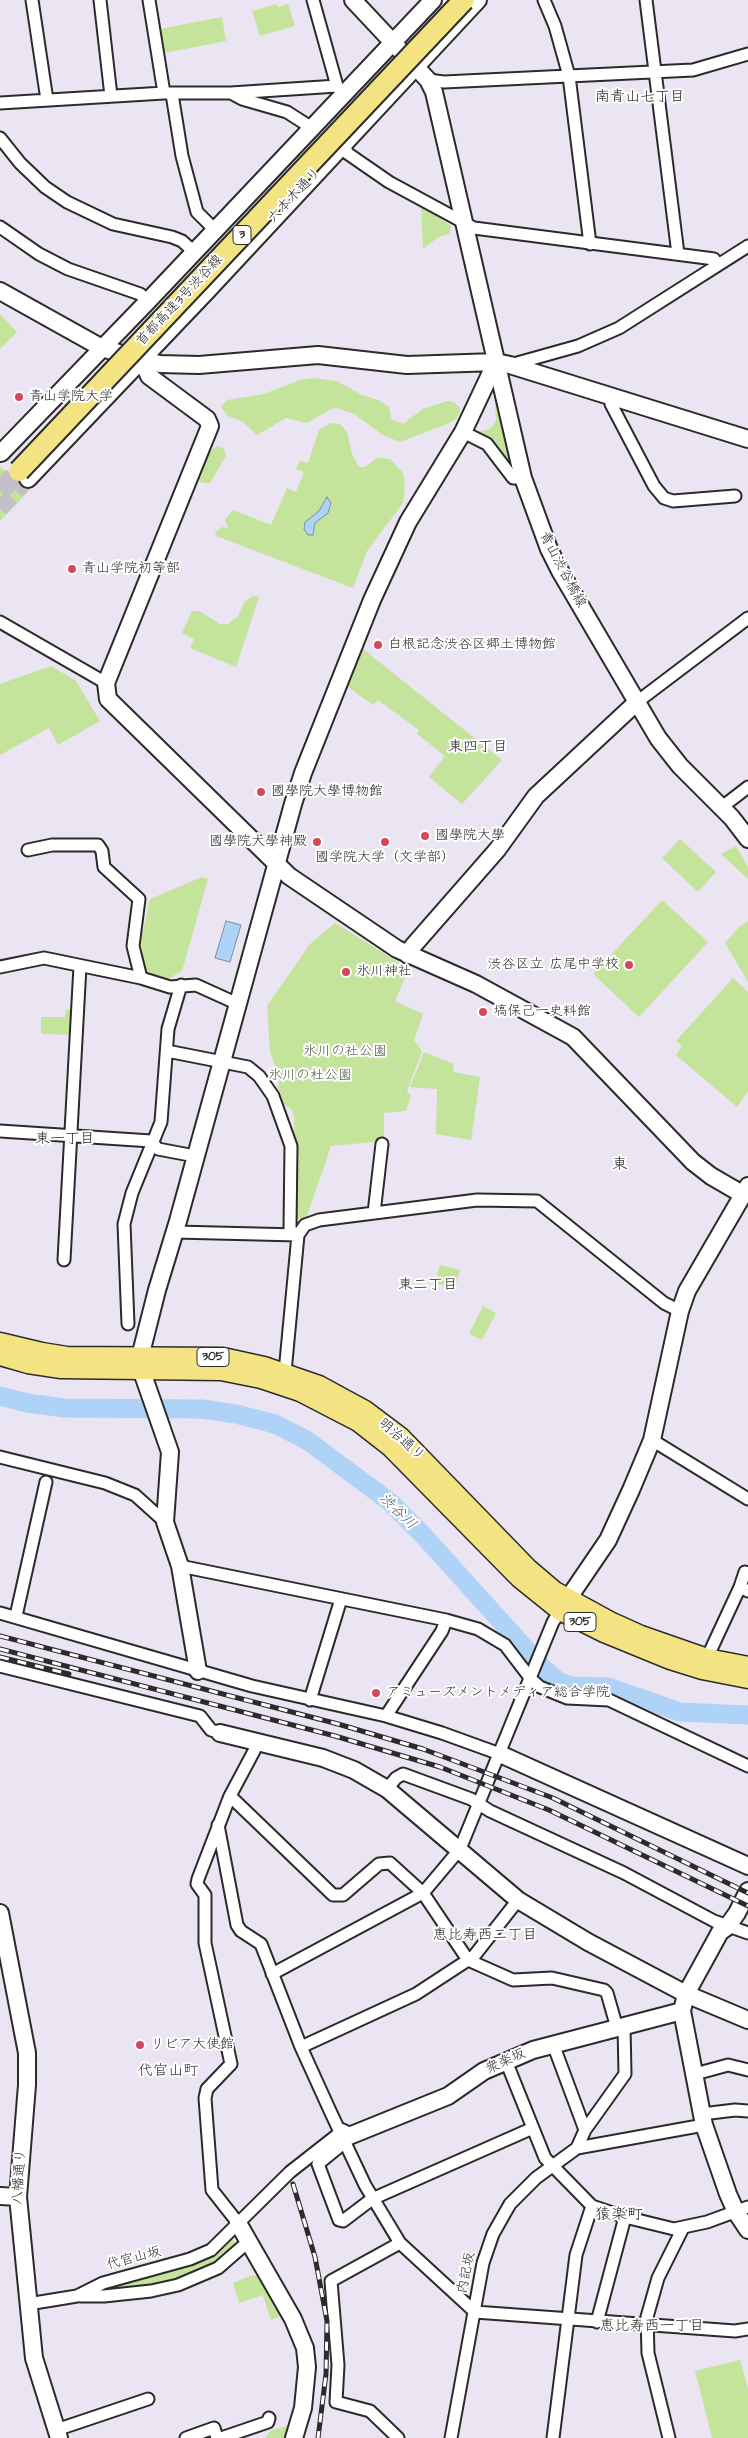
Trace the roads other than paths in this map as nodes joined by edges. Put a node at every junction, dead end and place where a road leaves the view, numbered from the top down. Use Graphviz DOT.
graph roads {
  1 [pos="32,0"];
  2 [pos="100,0"];
  3 [pos="149,0"];
  4 [pos="313,0"];
  5 [pos="353,0"];
  6 [pos="454,0"];
  7 [pos="459,0"];
  8 [pos="464,0"];
  9 [pos="478,0"];
  10 [pos="544,0"];
  11 [pos="646,0"];
  12 [pos="432,1"];
  13 [pos="398,48"];
  14 [pos="748,54"];
  15 [pos="415,67"];
  16 [pos="655,72"];
  17 [pos="569,76"];
  18 [pos="428,80"];
  19 [pos="340,90"];
  20 [pos="168,93"];
  21 [pos="231,93"];
  22 [pos="111,96"];
  23 [pos="46,100"];
  24 [pos="0,103"];
  25 [pos="312,128"];
  26 [pos="0,138"];
  27 [pos="344,142"];
  28 [pos="463,223"];
  29 [pos="0,227"];
  30 [pos="215,230"];
  31 [pos="590,244"];
  32 [pos="748,246"];
  33 [pos="194,252"];
  34 [pos="678,254"];
  35 [pos="717,264"];
  36 [pos="216,282"];
  37 [pos="0,292"];
  38 [pos="148,301"];
  39 [pos="102,348"];
  40 [pos="120,354"];
  41 [pos="142,360"];
  42 [pos="503,364"];
  43 [pos="612,396"];
  44 [pos="463,432"];
  45 [pos="748,439"];
  46 [pos="15,466"];
  47 [pos="523,478"];
  48 [pos="735,496"];
  49 [pos="748,618"];
  50 [pos="0,622"];
  51 [pos="106,683"];
  52 [pos="637,702"];
  53 [pos="748,787"];
  54 [pos="722,807"];
  55 [pos="748,838"];
  56 [pos="28,850"];
  57 [pos="277,865"];
  58 [pos="408,955"];
  59 [pos="80,966"];
  60 [pos="0,967"];
  61 [pos="141,978"];
  62 [pos="181,985"];
  63 [pos="238,1004"];
  64 [pos="167,1051"];
  65 [pos="223,1061"];
  66 [pos="0,1132"];
  67 [pos="70,1135"];
  68 [pos="153,1144"];
  69 [pos="382,1144"];
  70 [pos="195,1156"];
  71 [pos="746,1191"];
  72 [pos="374,1213"];
  73 [pos="175,1232"];
  74 [pos="296,1235"];
  75 [pos="64,1260"];
  76 [pos="680,1311"];
  77 [pos="128,1324"];
  78 [pos="0,1342"];
  79 [pos="0,1356"];
  80 [pos="141,1363"];
  81 [pos="284,1372"];
  82 [pos="652,1440"];
  83 [pos="0,1457"];
  84 [pos="46,1482"];
  85 [pos="748,1499"];
  86 [pos="166,1522"];
  87 [pos="180,1566"];
  88 [pos="745,1572"];
  89 [pos="744,1589"];
  90 [pos="341,1599"];
  91 [pos="564,1605"];
  92 [pos="0,1613"];
  93 [pos="16,1616"];
  94 [pos="446,1620"];
  95 [pos="707,1658"];
  96 [pos="0,1666"];
  97 [pos="748,1666"];
  98 [pos="198,1671"];
  99 [pos="532,1676"];
  100 [pos="748,1679"];
  101 [pos="310,1700"];
  102 [pos="386,1716"];
  103 [pos="220,1733"];
  104 [pos="257,1742"];
  105 [pos="500,1754"];
  106 [pos="748,1766"];
  107 [pos="387,1789"];
  108 [pos="230,1796"];
  109 [pos="480,1804"];
  110 [pos="218,1825"];
  111 [pos="460,1849"];
  112 [pos="748,1866"];
  113 [pos="748,1891"];
  114 [pos="423,1893"];
  115 [pos="518,1900"];
  116 [pos="0,1913"];
  117 [pos="727,1927"];
  118 [pos="748,1933"];
  119 [pos="468,1960"];
  120 [pos="272,1974"];
  121 [pos="686,1994"];
  122 [pos="682,2011"];
  123 [pos="748,2020"];
  124 [pos="620,2027"];
  125 [pos="553,2044"];
  126 [pos="301,2047"];
  127 [pos="506,2061"];
  128 [pos="748,2070"];
  129 [pos="695,2074"];
  130 [pos="748,2111"];
  131 [pos="703,2120"];
  132 [pos="533,2128"];
  133 [pos="585,2130"];
  134 [pos="343,2137"];
  135 [pos="577,2148"];
  136 [pos="553,2165"];
  137 [pos="0,2196"];
  138 [pos="18,2197"];
  139 [pos="372,2199"];
  140 [pos="592,2206"];
  141 [pos="742,2210"];
  142 [pos="625,2217"];
  143 [pos="238,2223"];
  144 [pos="683,2228"];
  145 [pos="748,2230"];
  146 [pos="249,2241"];
  147 [pos="400,2243"];
  148 [pos="77,2296"];
  149 [pos="28,2304"];
  150 [pos="475,2312"];
  151 [pos="569,2320"];
  152 [pos="597,2322"];
  153 [pos="647,2324"];
  154 [pos="748,2329"];
  155 [pos="148,2399"];
  156 [pos="270,2418"];
  157 [pos="58,2434"];
  158 [pos="186,2438"];
  159 [pos="221,2438"];
  160 [pos="294,2438"];
  161 [pos="398,2438"];
  162 [pos="451,2438"];
  163 [pos="553,2438"];
  164 [pos="670,2438"];
  1 -- 23 [label="street"];
  2 -- 22 [label="street"];
  3 -- 20 [label="street"];
  4 -- 19 [label="street"];
  5 -- 13 [label="street"];
  6 -- 13 [label="street"];
  7 -- 13 [label="street"];
  8 -- 46 [label="highway, 首都高速3号渋谷線 / 3, bridge"];
  9 -- 15 [label="street, 六本木通り"];
  10 -- 17 [label="street"];
  11 -- 16 [label="street"];
  12 -- 13 [label="street"];
  12 -- 46 [label="highway, 首都高速3号渋谷線 / 3"];
  13 -- 15 [label="street"];
  13 -- 19 [label="street"];
  13 -- 25 [label="street"];
  14 -- 16 [label="street"];
  15 -- 18 [label="street"];
  15 -- 27 [label="street, 六本木通り"];
  16 -- 17 [label="street"];
  16 -- 34 [label="street"];
  17 -- 18 [label="street"];
  17 -- 31 [label="street"];
  18 -- 28 [label="street, 青山渋谷橋線"];
  19 -- 21 [label="street"];
  19 -- 25 [label="street"];
  20 -- 21 [label="street"];
  20 -- 22 [label="street"];
  20 -- 30 [label="street"];
  21 -- 25 [label="street"];
  22 -- 23 [label="street"];
  23 -- 24 [label="street"];
  25 -- 30 [label="street"];
  26 -- 33 [label="street"];
  27 -- 28 [label="street"];
  27 -- 36 [label="street, 六本木通り"];
  28 -- 31 [label="street"];
  28 -- 42 [label="street, 青山渋谷橋線"];
  29 -- 38 [label="street"];
  30 -- 33 [label="street"];
  31 -- 34 [label="street"];
  32 -- 35 [label="street"];
  33 -- 38 [label="street"];
  34 -- 35 [label="street"];
  35 -- 42 [label="street"];
  36 -- 40 [label="street"];
  36 -- 41 [label="street, 六本木通り"];
  37 -- 39 [label="street"];
  38 -- 39 [label="street"];
  39 -- 40 [label="street"];
  39 -- 46 [label="street"];
  40 -- 41 [label="street"];
  41 -- 42 [label="street"];
  41 -- 46 [label="street, 六本木通り"];
  41 -- 51 [label="street"];
  42 -- 43 [label="street"];
  42 -- 44 [label="street"];
  42 -- 47 [label="street, 青山渋谷橋線"];
  43 -- 45 [label="street"];
  43 -- 48 [label="street"];
  44 -- 47 [label="street"];
  44 -- 57 [label="street"];
  47 -- 52 [label="street, 青山渋谷橋線"];
  49 -- 52 [label="street"];
  50 -- 51 [label="street"];
  51 -- 57 [label="street"];
  52 -- 54 [label="street, 青山渋谷橋線"];
  52 -- 58 [label="street"];
  53 -- 54 [label="street"];
  54 -- 55 [label="street, 青山渋谷橋線"];
  56 -- 61 [label="street"];
  57 -- 58 [label="street"];
  57 -- 63 [label="street"];
  58 -- 71 [label="street"];
  59 -- 60 [label="street"];
  59 -- 61 [label="street"];
  59 -- 67 [label="street"];
  61 -- 62 [label="street"];
  62 -- 63 [label="street"];
  62 -- 64 [label="street"];
  63 -- 65 [label="street"];
  64 -- 65 [label="street"];
  64 -- 68 [label="street"];
  65 -- 70 [label="street"];
  65 -- 74 [label="street"];
  66 -- 67 [label="street"];
  67 -- 68 [label="street"];
  67 -- 75 [label="street"];
  68 -- 70 [label="street"];
  68 -- 77 [label="street"];
  69 -- 72 [label="street"];
  70 -- 73 [label="street"];
  71 -- 76 [label="street"];
  72 -- 74 [label="street"];
  72 -- 76 [label="street"];
  73 -- 74 [label="street"];
  73 -- 80 [label="street"];
  74 -- 81 [label="street"];
  76 -- 82 [label="street"];
  78 -- 80 [label="main road, 明治通り / 305"];
  79 -- 80 [label="main road, 明治通り / 305"];
  80 -- 81 [label="main road, 明治通り / 305"];
  80 -- 86 [label="street"];
  80 -- 91 [label="main road, 明治通り / 305"];
  81 -- 91 [label="main road, 明治通り / 305"];
  82 -- 85 [label="street"];
  82 -- 91 [label="street"];
  83 -- 86 [label="street"];
  84 -- 93 [label="street"];
  86 -- 87 [label="street"];
  87 -- 90 [label="street"];
  87 -- 98 [label="street"];
  88 -- 89 [label="street"];
  89 -- 95 [label="street"];
  90 -- 94 [label="street"];
  90 -- 101 [label="street"];
  91 -- 95 [label="main road, 明治通り / 305"];
  91 -- 99 [label="street"];
  91 -- 100 [label="main road, 明治通り / 305"];
  92 -- 93 [label="street"];
  93 -- 98 [label="street"];
  94 -- 99 [label="street"];
  94 -- 102 [label="street"];
  95 -- 97 [label="main road, 明治通り / 305"];
  96 -- 103 [label="street"];
  98 -- 101 [label="street"];
  99 -- 105 [label="street"];
  99 -- 106 [label="street"];
  101 -- 102 [label="street"];
  102 -- 105 [label="street"];
  103 -- 104 [label="street"];
  104 -- 107 [label="street"];
  104 -- 108 [label="street"];
  105 -- 109 [label="street"];
  105 -- 112 [label="street"];
  107 -- 109 [label="street"];
  107 -- 111 [label="street"];
  108 -- 110 [label="street"];
  108 -- 114 [label="street"];
  109 -- 111 [label="street"];
  109 -- 117 [label="street"];
  110 -- 120 [label="street"];
  110 -- 143 [label="street"];
  111 -- 114 [label="street"];
  111 -- 115 [label="street"];
  113 -- 117 [label="street"];
  114 -- 119 [label="street"];
  114 -- 120 [label="street"];
  115 -- 119 [label="street"];
  115 -- 121 [label="street"];
  116 -- 138 [label="street, 八幡通り"];
  117 -- 118 [label="street"];
  117 -- 121 [label="street"];
  119 -- 124 [label="street"];
  119 -- 126 [label="street"];
  120 -- 126 [label="street"];
  121 -- 122 [label="street"];
  121 -- 123 [label="street"];
  122 -- 124 [label="street, 衆楽坂"];
  122 -- 129 [label="street"];
  124 -- 125 [label="street, 衆楽坂"];
  124 -- 133 [label="street"];
  125 -- 127 [label="street, 衆楽坂"];
  125 -- 133 [label="street"];
  126 -- 134 [label="street"];
  127 -- 132 [label="street"];
  127 -- 134 [label="street, 衆楽坂"];
  128 -- 129 [label="street"];
  129 -- 131 [label="street"];
  130 -- 131 [label="street"];
  131 -- 135 [label="street"];
  131 -- 141 [label="street"];
  132 -- 136 [label="street"];
  132 -- 139 [label="street"];
  133 -- 135 [label="street"];
  134 -- 139 [label="street"];
  134 -- 139 [label="street"];
  134 -- 143 [label="street, 代官山坂"];
  135 -- 136 [label="street, 内記坂"];
  136 -- 140 [label="street"];
  136 -- 150 [label="street, 内記坂"];
  137 -- 138 [label="street"];
  138 -- 149 [label="street, 八幡通り"];
  139 -- 147 [label="street"];
  140 -- 142 [label="street"];
  140 -- 151 [label="street"];
  141 -- 144 [label="street"];
  141 -- 145 [label="street"];
  142 -- 144 [label="street"];
  142 -- 152 [label="street"];
  143 -- 146 [label="street"];
  143 -- 148 [label="street, 代官山坂"];
  144 -- 153 [label="street"];
  146 -- 148 [label="street"];
  146 -- 160 [label="street"];
  147 -- 150 [label="street"];
  147 -- 161 [label="street"];
  148 -- 149 [label="street, 代官山坂"];
  149 -- 157 [label="street, 八幡通り"];
  150 -- 151 [label="street"];
  150 -- 162 [label="street, 内記坂"];
  151 -- 152 [label="street"];
  151 -- 163 [label="street"];
  152 -- 153 [label="street"];
  153 -- 154 [label="street"];
  153 -- 164 [label="street"];
  155 -- 157 [label="street"];
  156 -- 159 [label="street"];
  158 -- 159 [label="street"];
}
